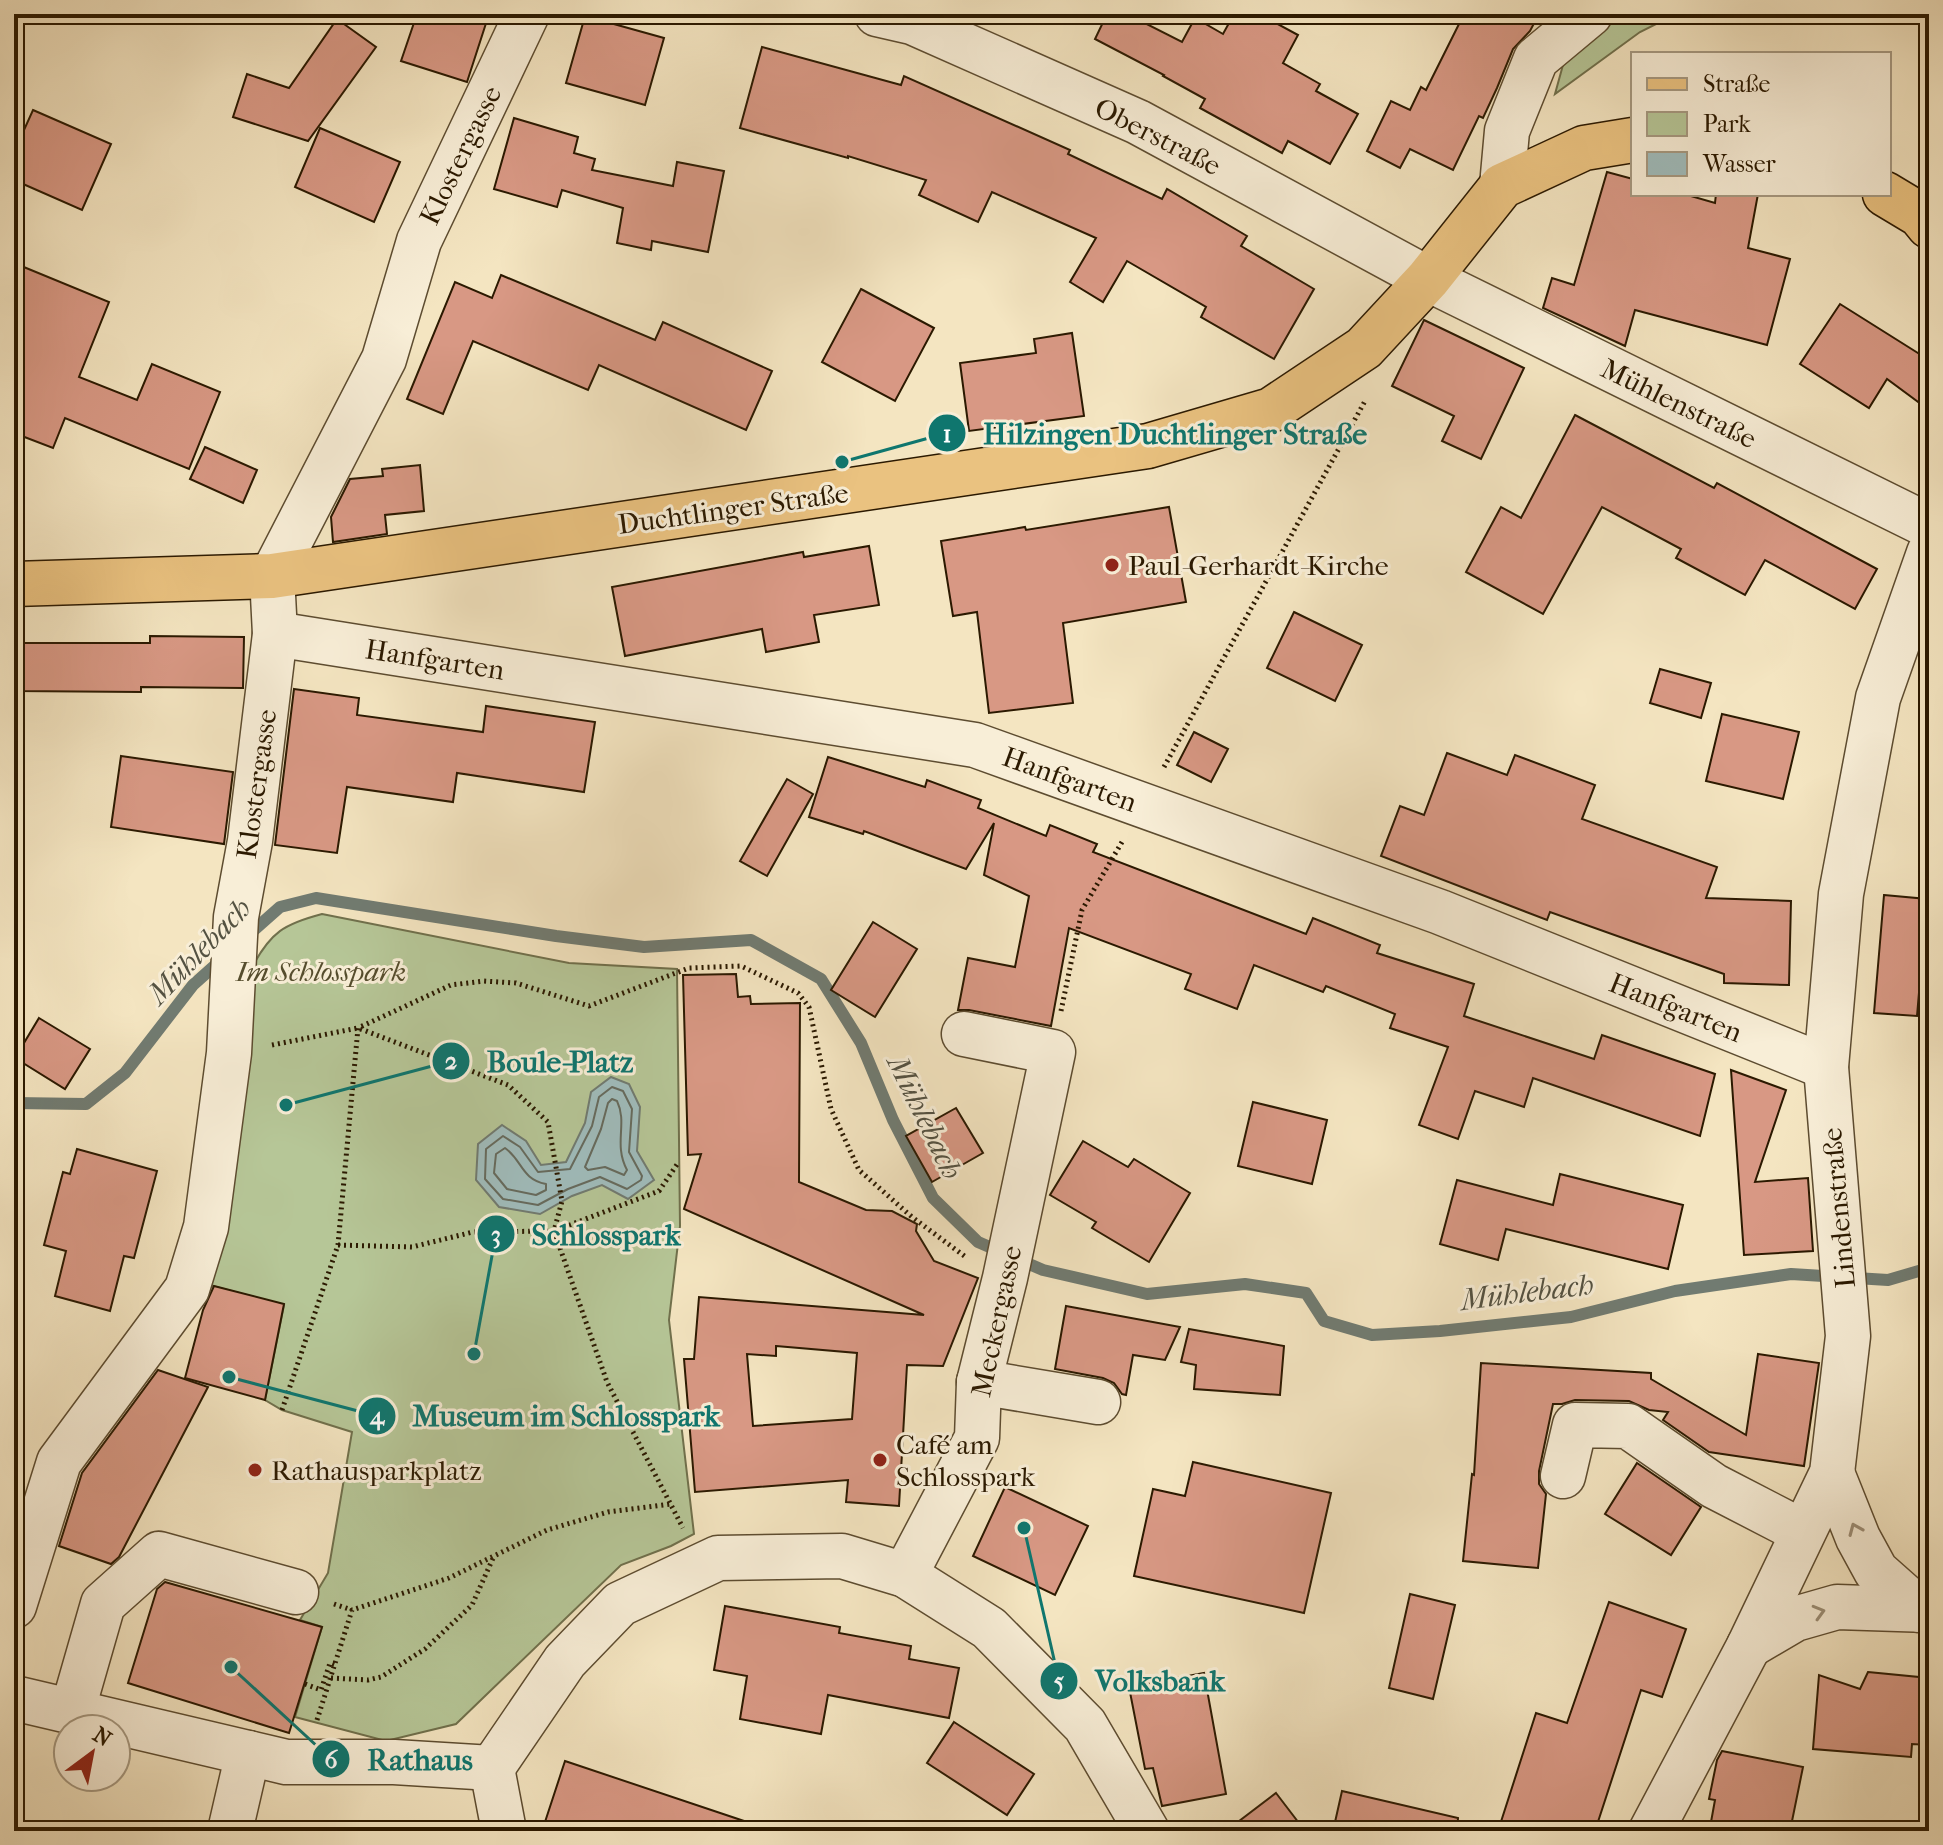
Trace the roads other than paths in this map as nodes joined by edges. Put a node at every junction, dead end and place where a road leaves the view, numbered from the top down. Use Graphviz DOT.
graph roads {
  1 [pos="527,14"];
  2 [pos="877,14"];
  3 [pos="1590,14"];
  4 [pos="1631,140"];
  5 [pos="1502,186"];
  6 [pos="1888,196"];
  7 [pos="1929,226"];
  8 [pos="1428,279"];
  9 [pos="1929,526"];
  10 [pos="1929,553"];
  11 [pos="272,576"];
  12 [pos="14,584"];
  13 [pos="275,634"];
  14 [pos="964,1034"];
  15 [pos="1826,1067"];
  16 [pos="979,1382"];
  17 [pos="1098,1402"];
  18 [pos="1832,1473"];
  19 [pos="1563,1476"];
  20 [pos="1803,1532"];
  21 [pos="905,1575"];
  22 [pos="296,1592"];
  23 [pos="14,1606"];
  24 [pos="1924,1610"];
  25 [pos="1749,1646"];
  26 [pos="14,1698"];
  27 [pos="72,1712"];
  28 [pos="248,1753"];
  29 [pos="492,1768"];
  30 [pos="230,1831"];
  31 [pos="504,1831"];
  32 [pos="1147,1831"];
  33 [pos="1651,1831"];
  1 -- 11 [label="street, Klostergasse"];
  2 -- 8 [label="street, Oberstraße"];
  3 -- 5 [label="street"];
  4 -- 5 [label="main road, Duchtlinger Straße"];
  5 -- 8 [label="main road, Duchtlinger Straße"];
  6 -- 7 [label="main road"];
  8 -- 9 [label="street, Mühlenstraße"];
  8 -- 11 [label="main road, Duchtlinger Straße"];
  10 -- 15 [label="street, Lindenstraße"];
  11 -- 12 [label="main road, Duchtlinger Straße"];
  11 -- 13 [label="street, Klostergasse"];
  13 -- 15 [label="street, Hanfgarten"];
  13 -- 23 [label="street, Klostergasse"];
  14 -- 16 [label="street, Meckergasse"];
  15 -- 18 [label="street, Lindenstraße"];
  16 -- 17 [label="street"];
  16 -- 21 [label="street, Meckergasse"];
  18 -- 20 [label="street, Lindenstraße"];
  24 -- 18 [label="street, one-way"];
  19 -- 20 [label="street"];
  20 -- 25 [label="street, Lindenstraße"];
  21 -- 29 [label="street"];
  21 -- 32 [label="street"];
  22 -- 27 [label="street"];
  25 -- 24 [label="street, one-way"];
  25 -- 33 [label="street, Lindenstraße"];
  26 -- 27 [label="street"];
  27 -- 28 [label="street"];
  28 -- 29 [label="street"];
  28 -- 30 [label="street"];
  29 -- 31 [label="street"];
}
